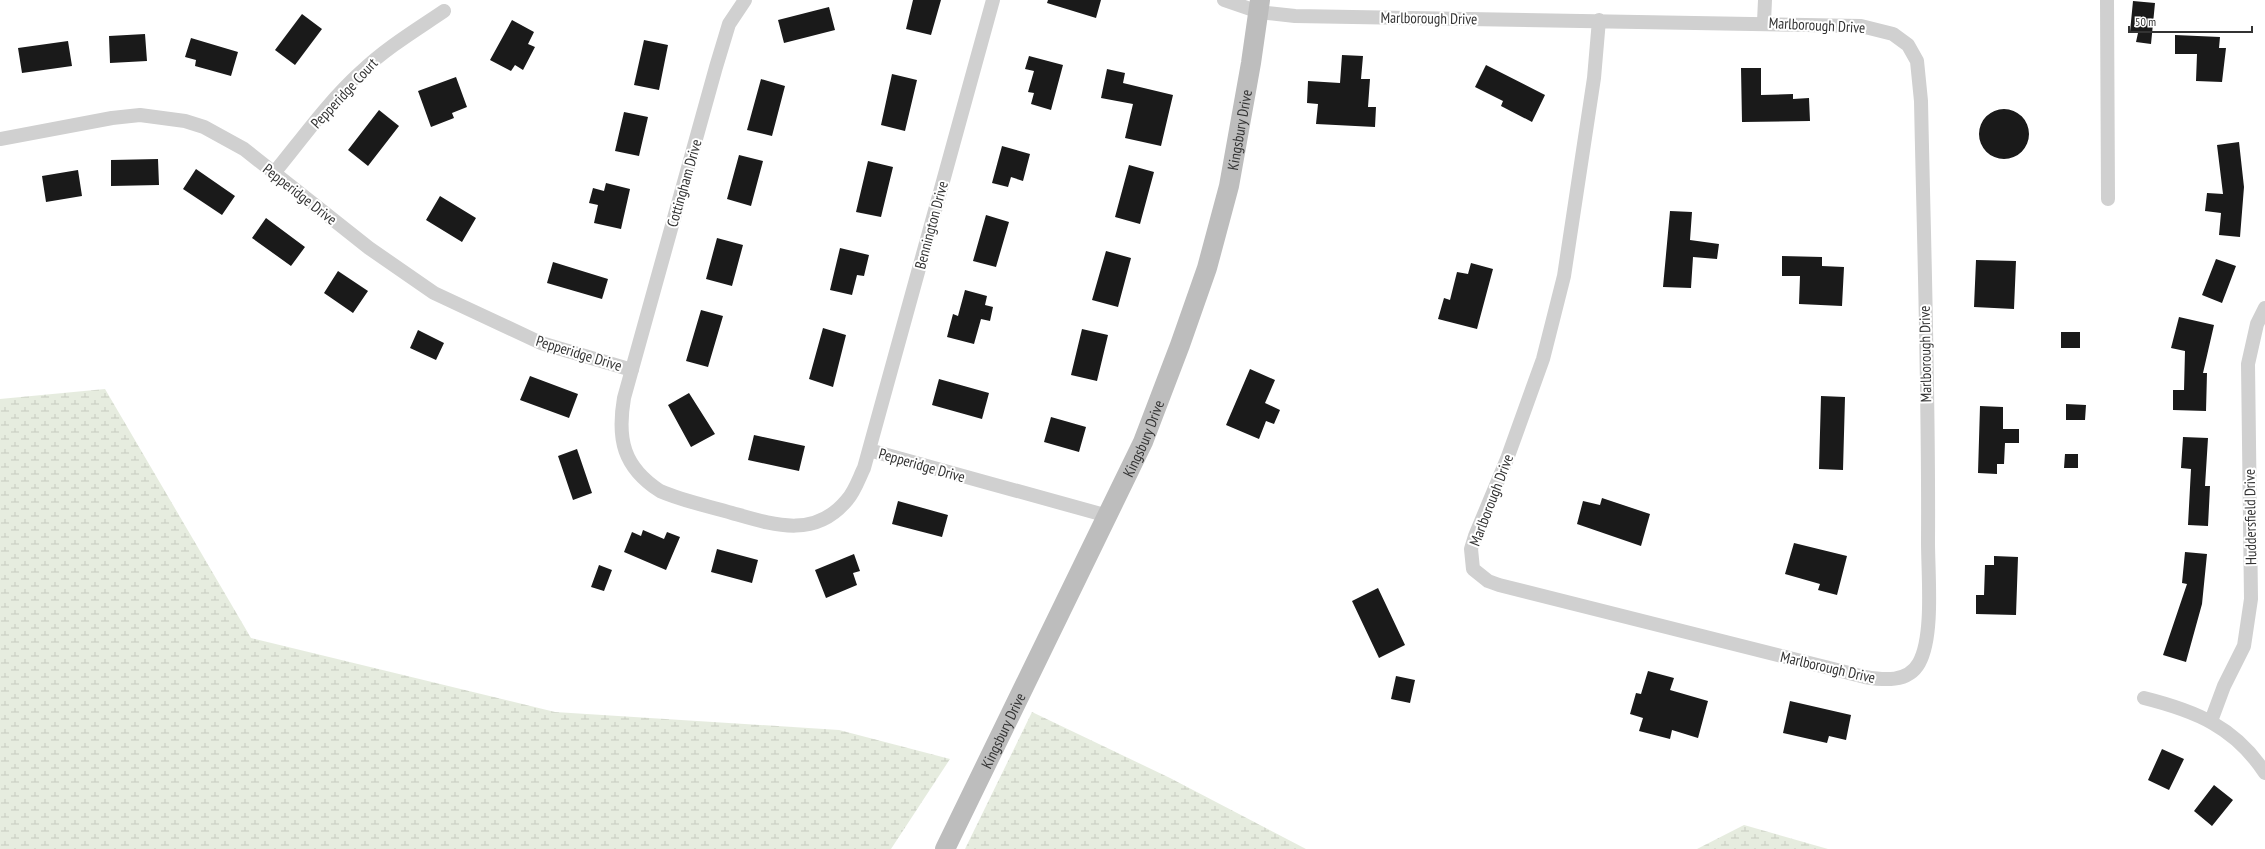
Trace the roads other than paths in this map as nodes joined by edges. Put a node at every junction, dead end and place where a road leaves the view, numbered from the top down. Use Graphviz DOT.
graph roads {
  1 [pos="744,0"];
  2 [pos="993,0"];
  3 [pos="1224,0"];
  4 [pos="1765,0"];
  5 [pos="2107,0"];
  6 [pos="1259,6"];
  7 [pos="444,11"];
  8 [pos="1599,20"];
  9 [pos="1764,22"];
  10 [pos="0,139"];
  11 [pos="274,173"];
  12 [pos="2108,199"];
  13 [pos="2265,308"];
  14 [pos="632,370"];
  15 [pos="869,450"];
  16 [pos="1108,516"];
  17 [pos="2144,698"];
  18 [pos="2211,721"];
  19 [pos="2265,773"];
  20 [pos="945,849"];
  1 -- 14 [label="street, Cottingham Drive"];
  2 -- 15 [label="street, Bennington Drive"];
  3 -- 6 [label="street"];
  4 -- 9 [label="street"];
  5 -- 12 [label="street"];
  6 -- 8 [label="street, Marlborough Drive"];
  6 -- 16 [label="street, Kingsbury Drive"];
  7 -- 11 [label="street, Pepperidge Court"];
  8 -- 9 [label="street, Marlborough Drive"];
  8 -- 9 [label="street, Marlborough Drive"];
  10 -- 11 [label="street, Pepperidge Drive"];
  11 -- 14 [label="street, Pepperidge Drive"];
  13 -- 18 [label="street, Huddersfield Drive"];
  14 -- 15 [label="street, Pepperidge Drive"];
  15 -- 16 [label="street, Pepperidge Drive"];
  16 -- 20 [label="street, Kingsbury Drive"];
  17 -- 18 [label="street"];
  18 -- 19 [label="street"];
}
